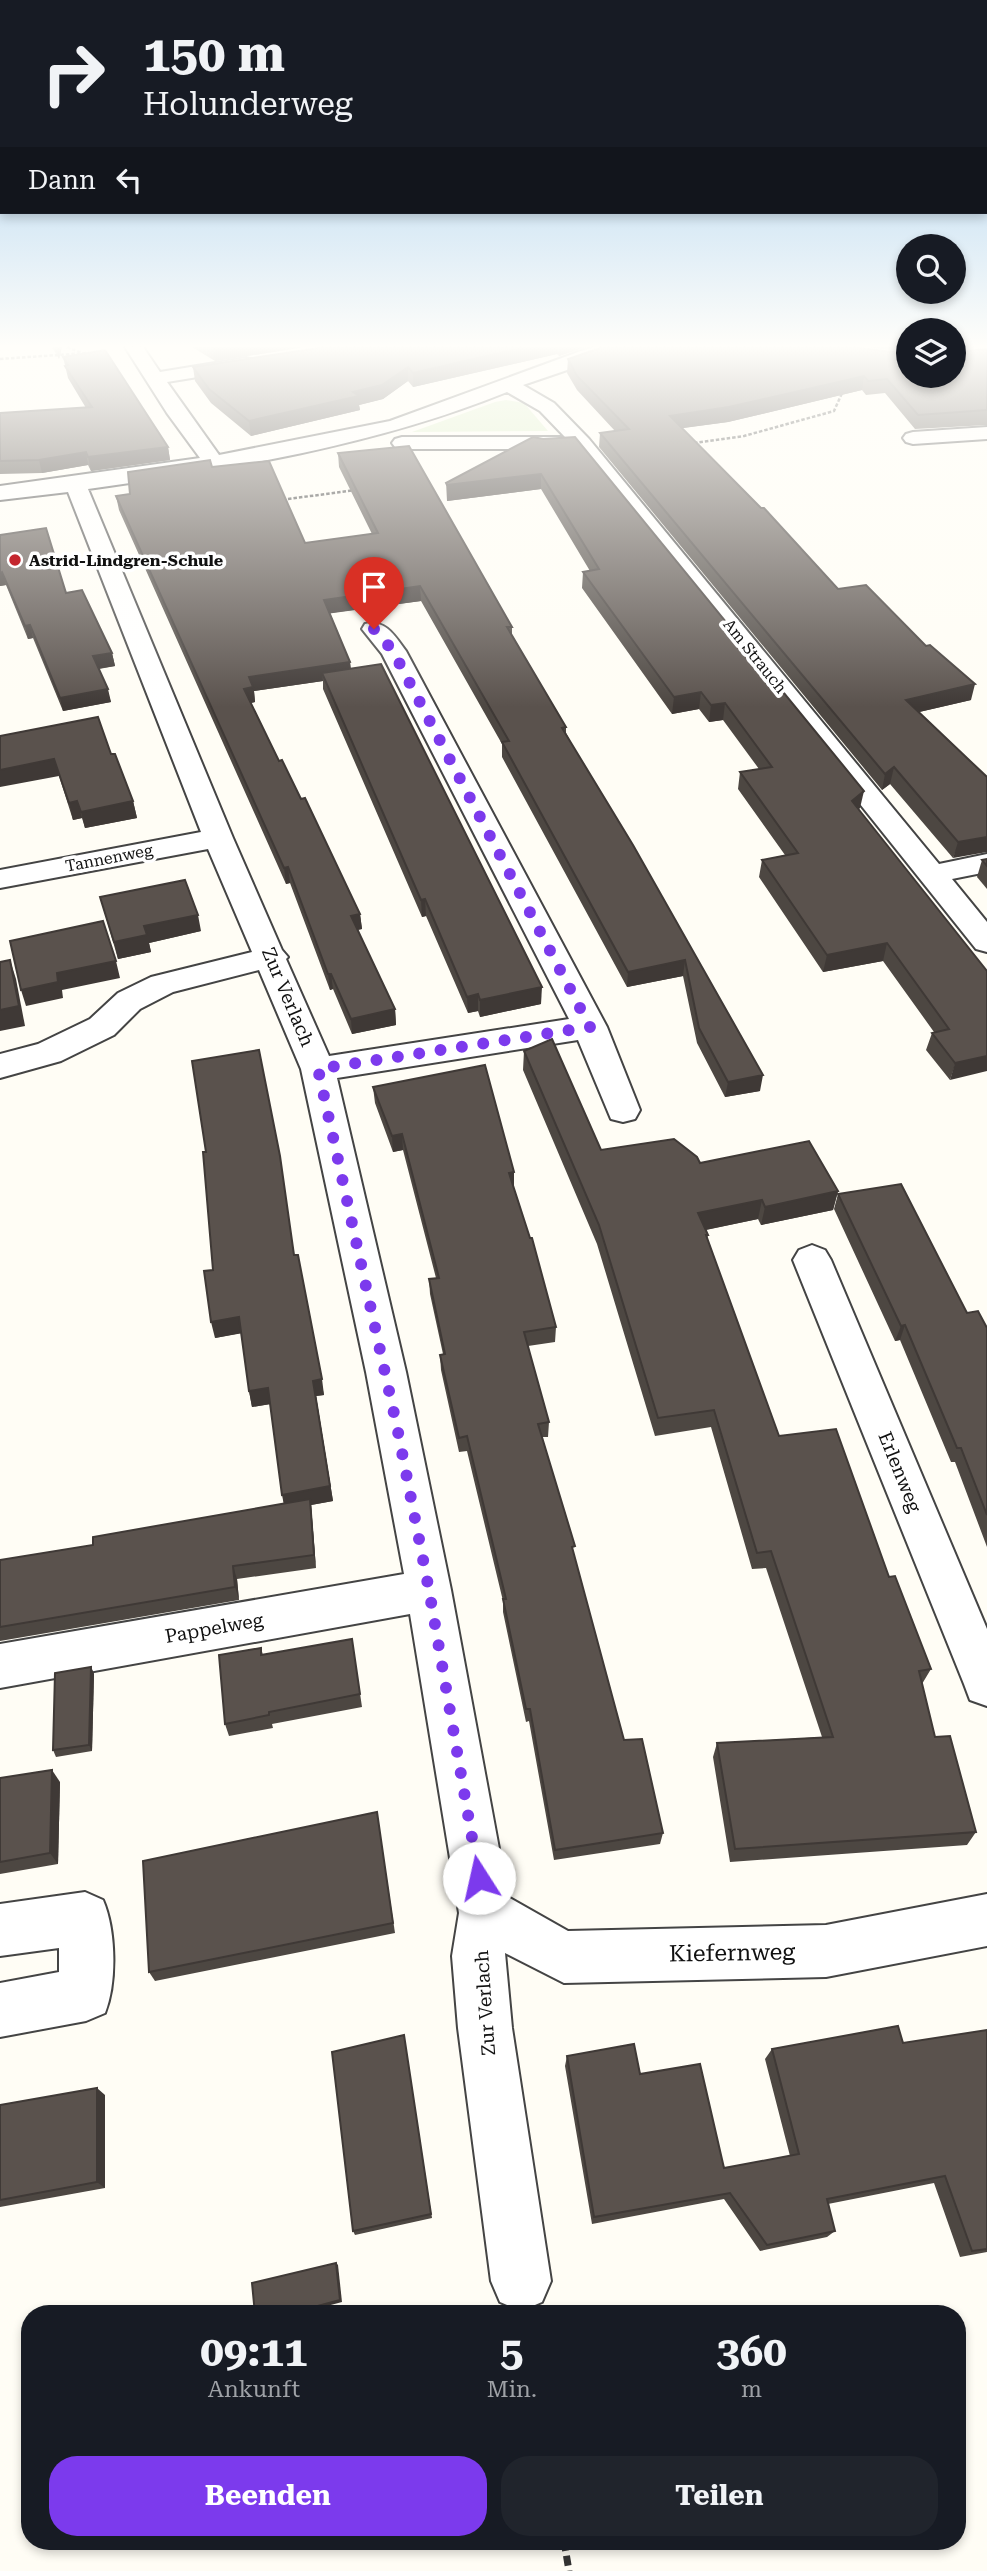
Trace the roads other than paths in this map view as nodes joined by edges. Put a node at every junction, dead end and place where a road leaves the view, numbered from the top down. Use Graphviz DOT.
graph roads {
  1 [pos="184,467"];
  2 [pos="601,467"];
  3 [pos="76,485"];
  4 [pos="0,493"];
  5 [pos="374,629"];
  6 [pos="218,838"];
  7 [pos="987,863"];
  8 [pos="932,874"];
  9 [pos="0,879"];
  10 [pos="987,942"];
  11 [pos="271,957"];
  12 [pos="590,1027"];
  13 [pos="0,1066"];
  14 [pos="318,1069"];
  15 [pos="622,1110"];
  16 [pos="812,1260"];
  17 [pos="429,1590"];
  18 [pos="0,1666"];
  19 [pos="987,1685"];
  20 [pos="485,1913"];
  21 [pos="987,1920"];
  22 [pos="0,1930"];
  23 [pos="0,2010"];
  24 [pos="521,2281"];
  1 -- 3 [label="street"];
  2 -- 8 [label="street, Am Strauch"];
  3 -- 4 [label="street"];
  3 -- 6 [label="street, Zur Verlach"];
  5 -- 12 [label="street"];
  6 -- 9 [label="street, Tannenweg"];
  6 -- 11 [label="street, Zur Verlach"];
  7 -- 8 [label="street"];
  8 -- 10 [label="street, Am Strauch"];
  11 -- 13 [label="street"];
  11 -- 14 [label="street, Zur Verlach"];
  12 -- 14 [label="street"];
  12 -- 15 [label="street"];
  14 -- 17 [label="street, Zur Verlach"];
  16 -- 19 [label="street, Erlenweg"];
  17 -- 18 [label="street, Pappelweg"];
  17 -- 20 [label="street, Zur Verlach"];
  20 -- 21 [label="street, Kiefernweg"];
  20 -- 24 [label="street, Zur Verlach"];
  22 -- 23 [label="street"];
}
